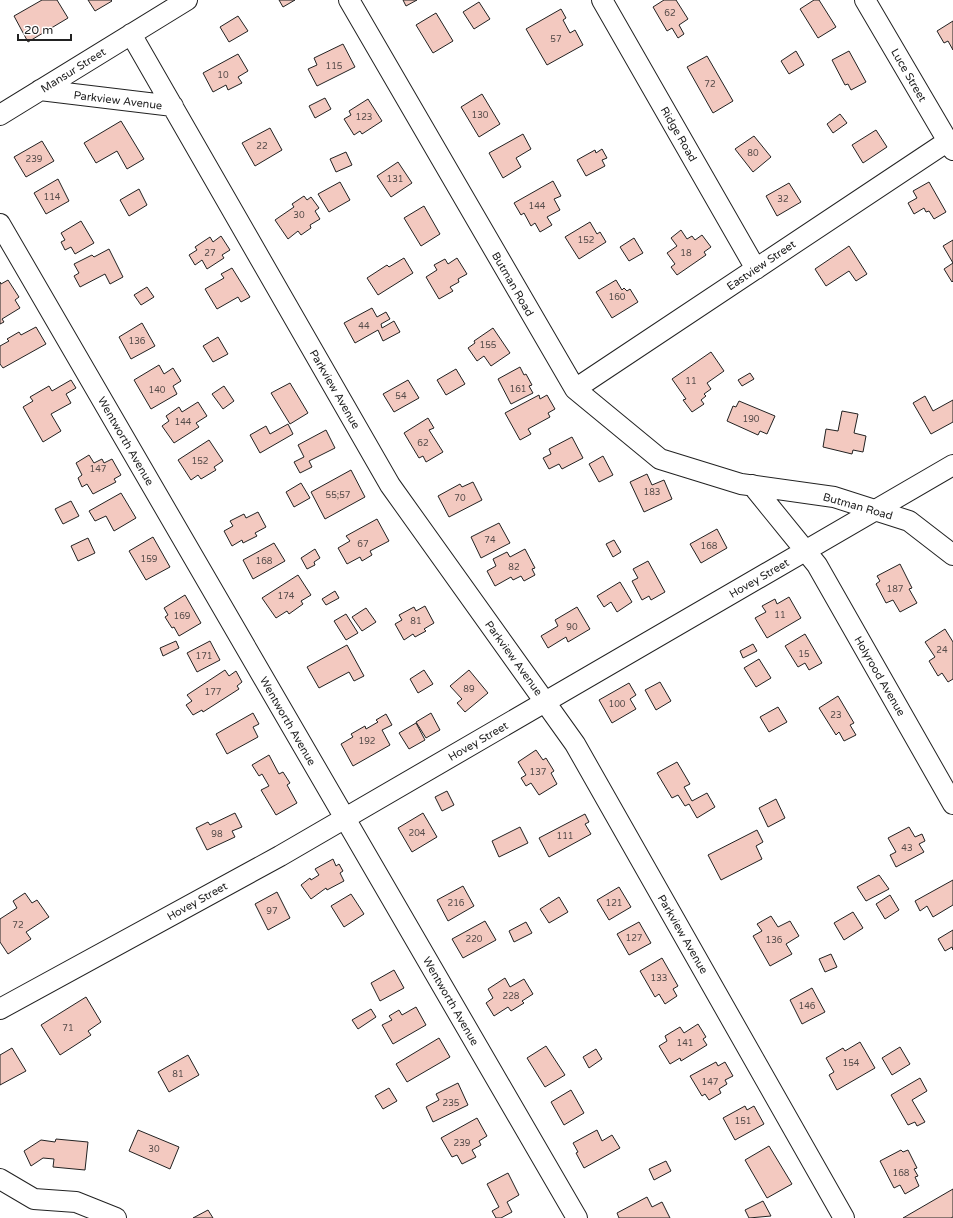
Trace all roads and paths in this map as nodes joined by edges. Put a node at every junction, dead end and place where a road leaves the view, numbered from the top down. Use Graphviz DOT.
graph roads {
  1 [pos="187,0"];
  2 [pos="349,0"];
  3 [pos="602,0"];
  4 [pos="865,0"];
  5 [pos="132,34"];
  6 [pos="40,90"];
  7 [pos="172,106"];
  8 [pos="0,115"];
  9 [pos="950,146"];
  10 [pos="0,224"];
  11 [pos="756,268"];
  12 [pos="575,389"];
  13 [pos="953,465"];
  14 [pos="752,485"];
  15 [pos="875,510"];
  16 [pos="805,551"];
  17 [pos="953,555"];
  18 [pos="545,702"];
  19 [pos="953,804"];
  20 [pos="345,818"];
  21 [pos="0,1009"];
  22 [pos="0,1179"];
  23 [pos="116,1218"];
  24 [pos="577,1218"];
  25 [pos="844,1218"];
  1 -- 5 [label="street, Mansur Street"];
  2 -- 12 [label="street, Butman Road"];
  3 -- 11 [label="street, Ridge Road"];
  4 -- 9 [label="street, Luce Street"];
  5 -- 6 [label="street, Mansur Street"];
  5 -- 7 [label="street, Parkview Avenue"];
  6 -- 7 [label="street, Parkview Avenue"];
  6 -- 8 [label="street, Mansur Street"];
  7 -- 18 [label="street, Parkview Avenue"];
  9 -- 11 [label="street, Eastview Street"];
  10 -- 20 [label="street, Wentworth Avenue"];
  11 -- 12 [label="street, Eastview Street"];
  12 -- 14 [label="street, Butman Road"];
  13 -- 15 [label="street, Hovey Street"];
  14 -- 15 [label="street, Butman Road"];
  14 -- 16 [label="street"];
  15 -- 16 [label="street, Hovey Street"];
  15 -- 17 [label="street, Butman Road"];
  16 -- 18 [label="street, Hovey Street"];
  16 -- 19 [label="street, Holyrood Avenue"];
  18 -- 20 [label="street, Hovey Street"];
  18 -- 25 [label="street, Parkview Avenue"];
  20 -- 21 [label="street, Hovey Street"];
  20 -- 24 [label="street, Wentworth Avenue"];
  22 -- 23 [label="street"];
}
